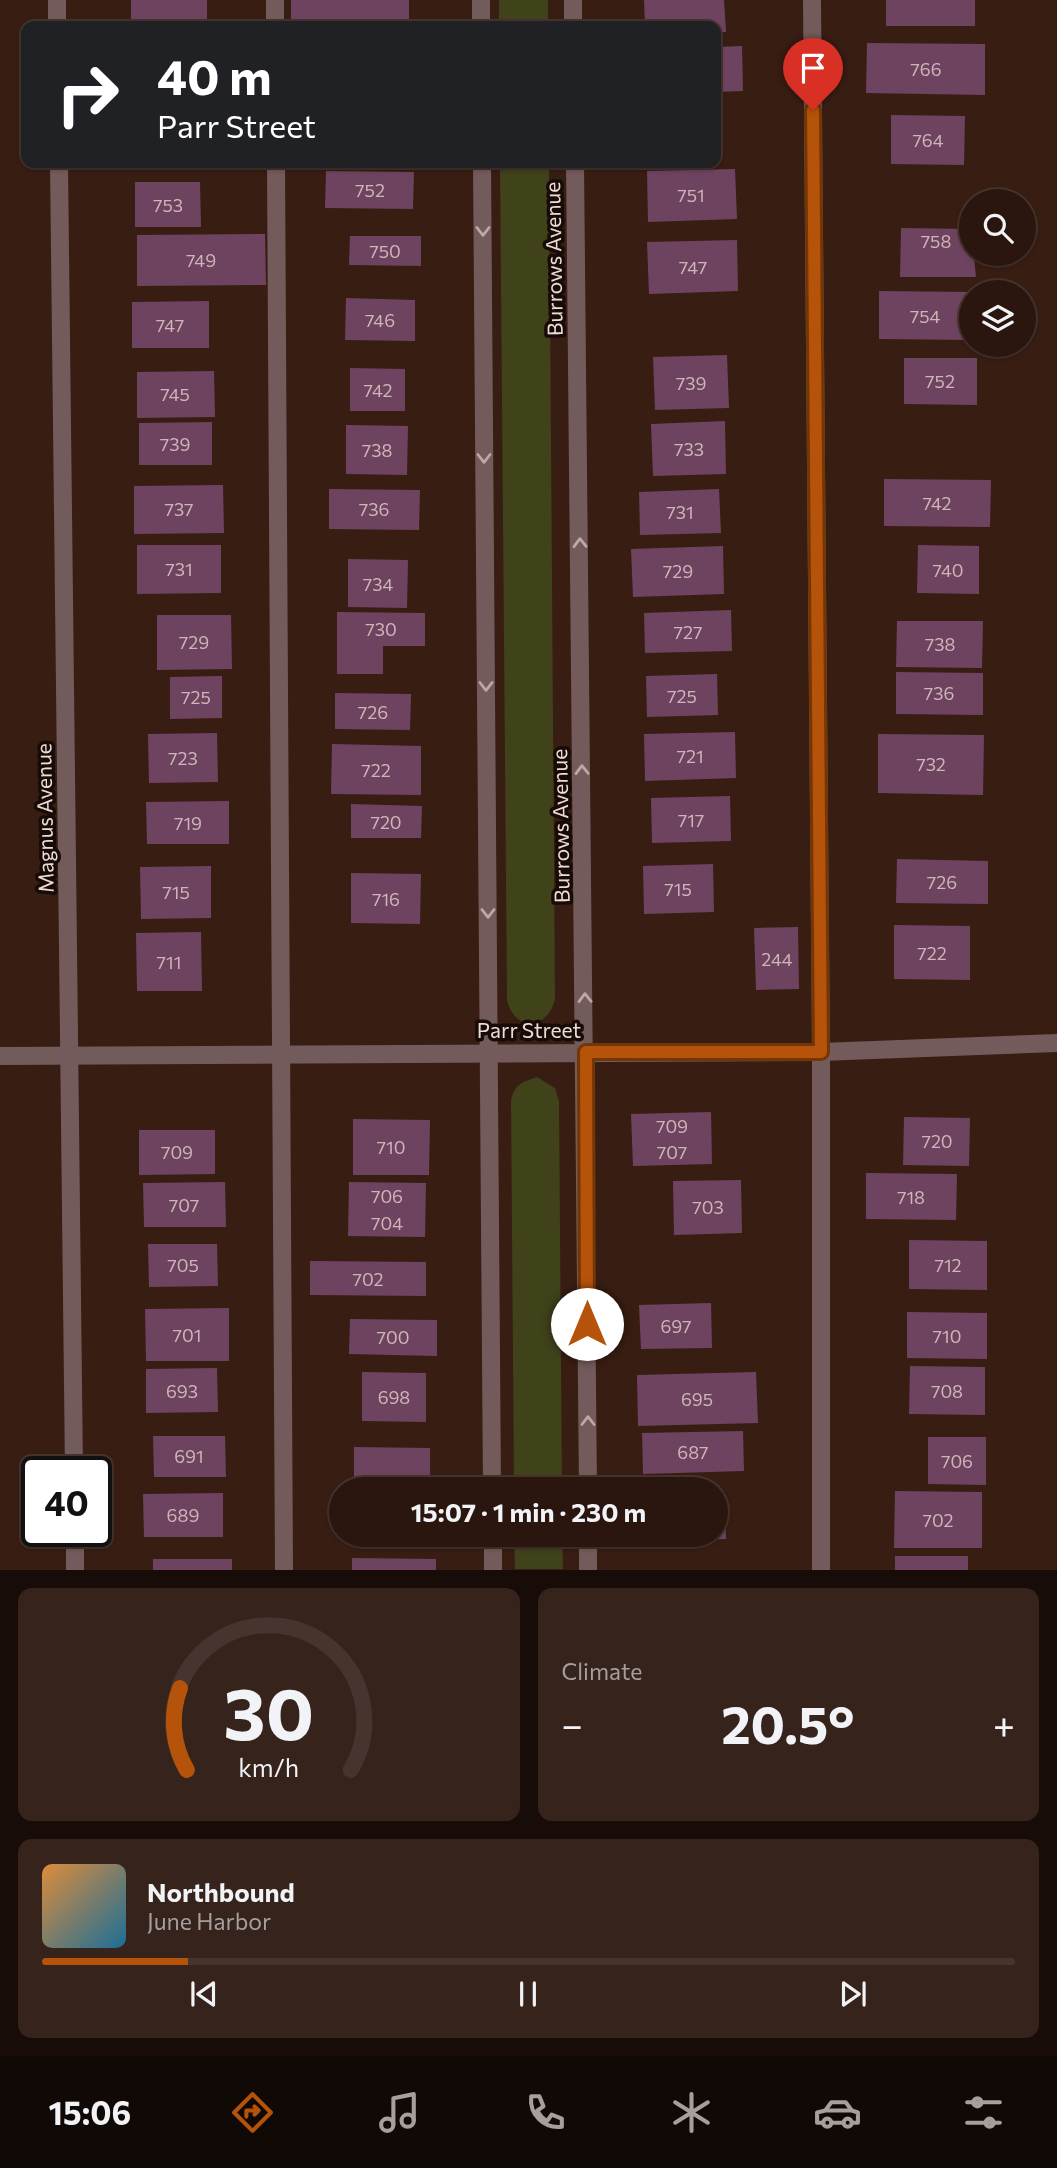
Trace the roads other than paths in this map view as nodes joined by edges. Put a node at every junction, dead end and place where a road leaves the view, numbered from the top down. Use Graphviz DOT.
graph roads {
  1 [pos="57,0"];
  2 [pos="275,0"];
  3 [pos="481,0"];
  4 [pos="573,0"];
  5 [pos="811,0"];
  6 [pos="57,21"];
  7 [pos="275,21"];
  8 [pos="481,21"];
  9 [pos="573,21"];
  10 [pos="59,168"];
  11 [pos="276,168"];
  12 [pos="482,168"];
  13 [pos="575,168"];
  14 [pos="1057,1043"];
  15 [pos="489,1052"];
  16 [pos="586,1052"];
  17 [pos="821,1052"];
  18 [pos="281,1054"];
  19 [pos="0,1056"];
  20 [pos="70,1056"];
  21 [pos="74,1456"];
  22 [pos="492,1477"];
  23 [pos="588,1477"];
  24 [pos="75,1547"];
  25 [pos="493,1547"];
  26 [pos="588,1547"];
  27 [pos="75,1570"];
  28 [pos="284,1570"];
  29 [pos="493,1570"];
  30 [pos="588,1570"];
  31 [pos="821,1570"];
  1 -- 6 [label="street"];
  2 -- 7 [label="street"];
  3 -- 8 [label="street"];
  4 -- 9 [label="street"];
  5 -- 17 [label="street"];
  10 -- 20 [label="street, Magnus Avenue"];
  11 -- 18 [label="street"];
  12 -- 15 [label="street, one-way"];
  16 -- 13 [label="street, Burrows Avenue, one-way"];
  14 -- 17 [label="street, Parr Street"];
  15 -- 16 [label="street, Parr Street"];
  15 -- 18 [label="street, Parr Street"];
  15 -- 22 [label="street"];
  16 -- 17 [label="street, Parr Street"];
  23 -- 16 [label="street, Burrows Avenue, one-way"];
  17 -- 31 [label="street"];
  18 -- 20 [label="street, Parr Street"];
  18 -- 28 [label="street"];
  19 -- 20 [label="street, Parr Street"];
  20 -- 21 [label="street, Magnus Avenue"];
  24 -- 27 [label="street"];
  25 -- 29 [label="street"];
  26 -- 30 [label="street"];
}
